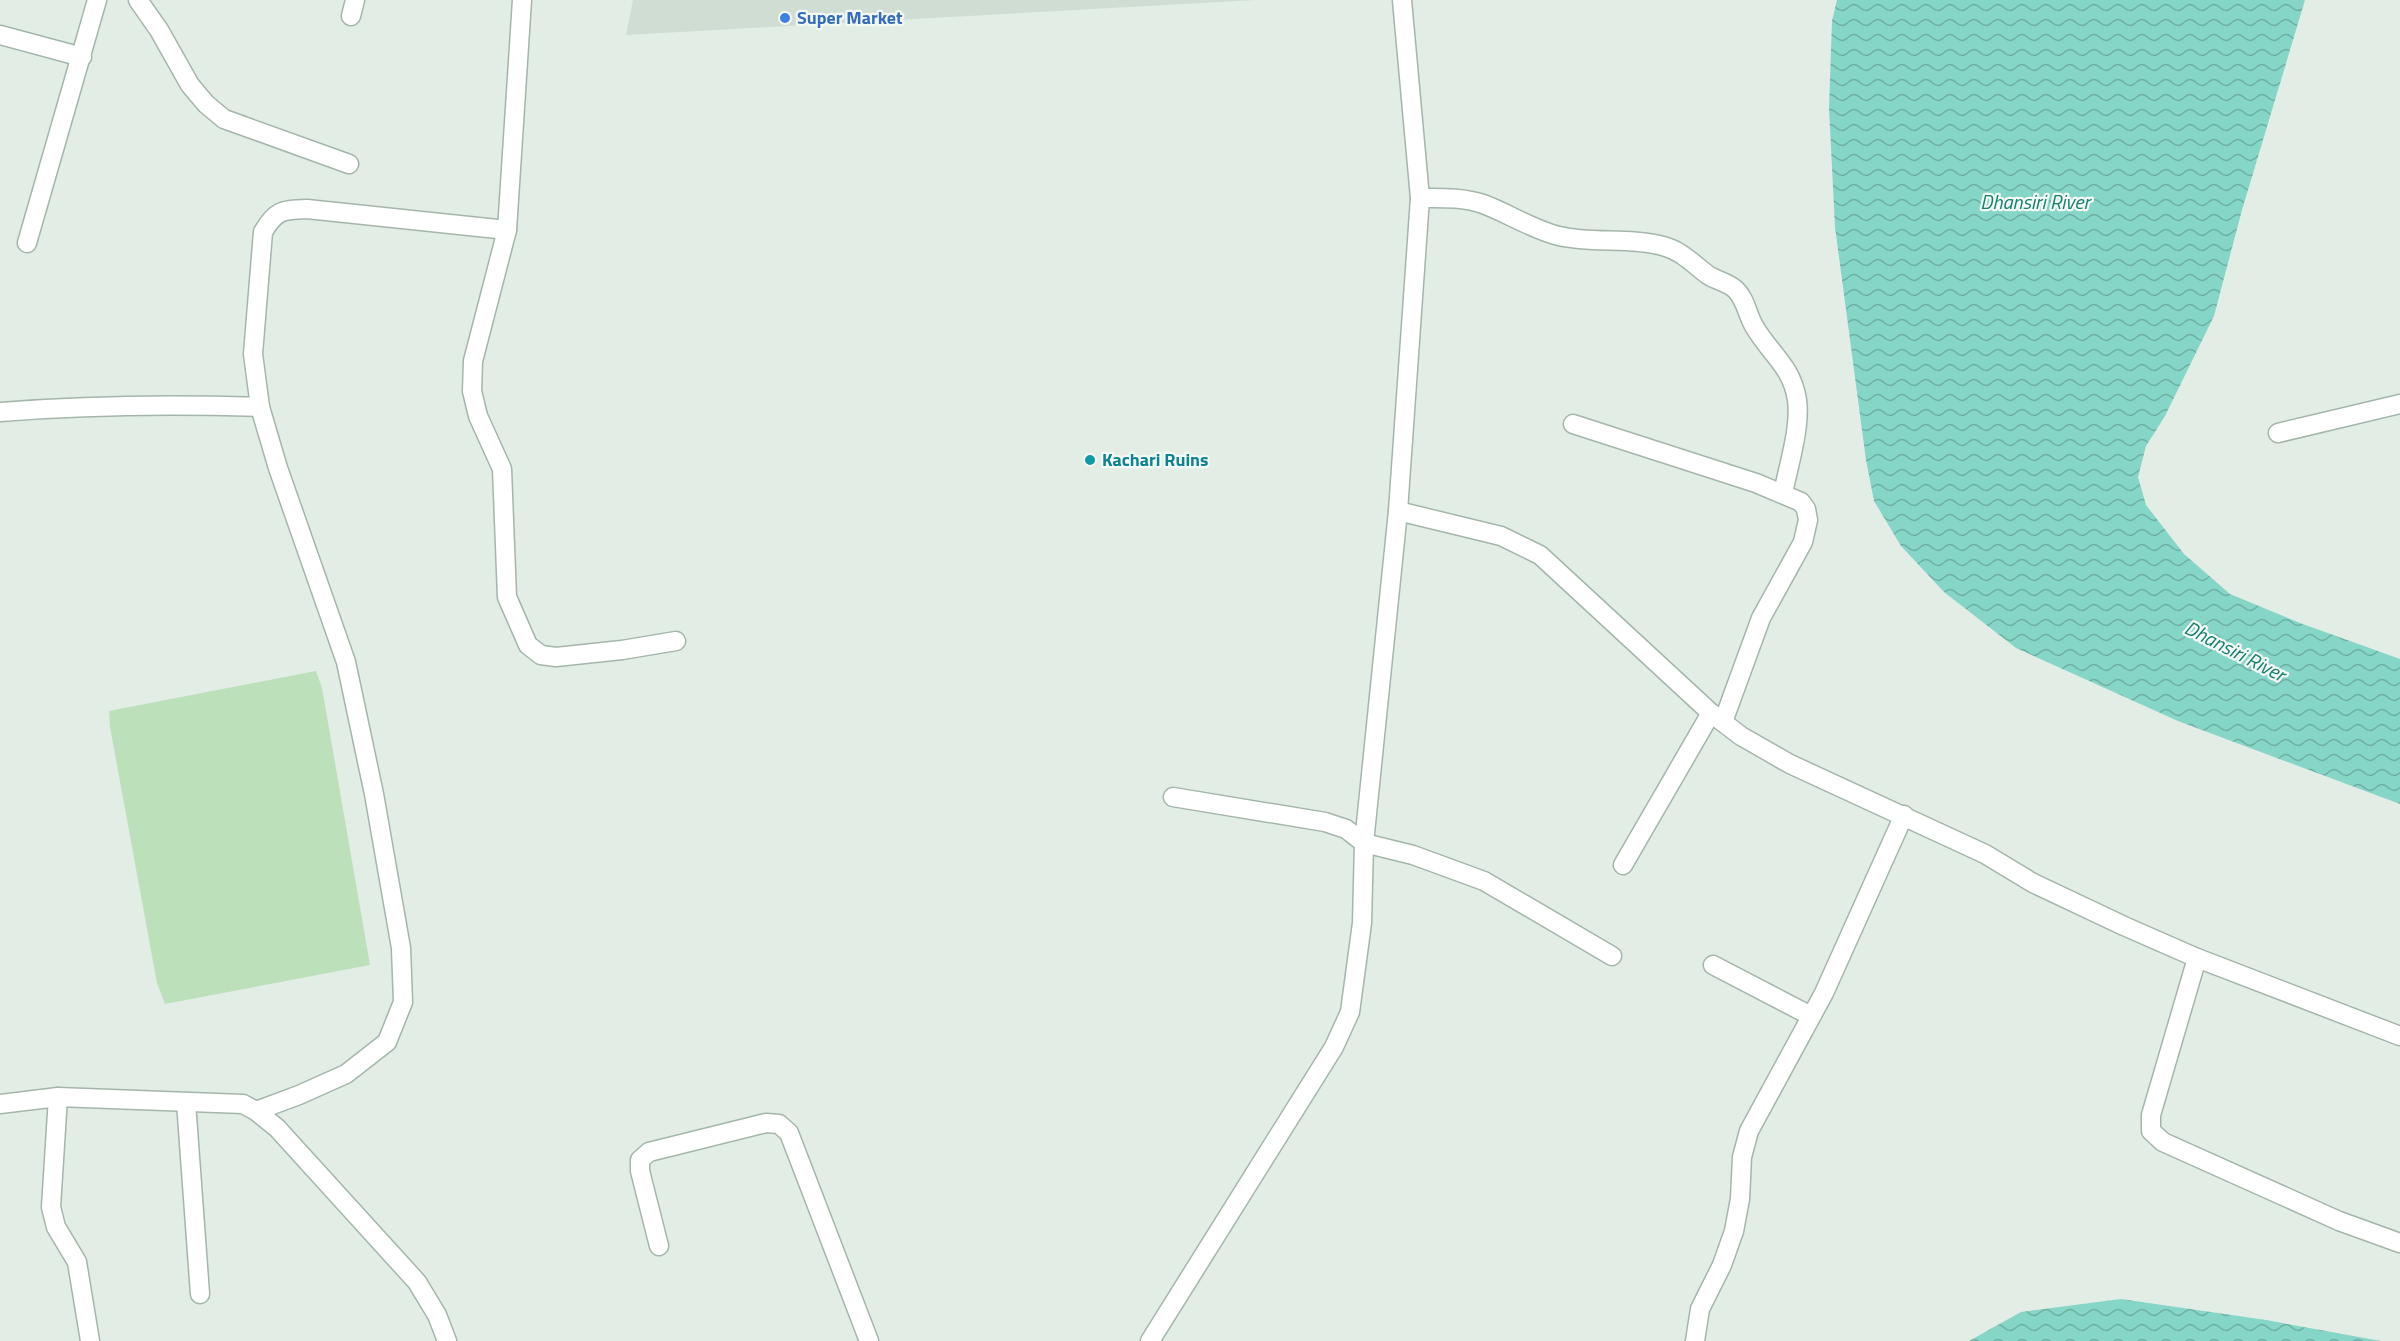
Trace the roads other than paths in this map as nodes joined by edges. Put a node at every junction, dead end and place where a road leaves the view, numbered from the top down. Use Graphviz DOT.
graph roads {
  1 [pos="97,0"];
  2 [pos="138,0"];
  3 [pos="522,0"];
  4 [pos="1402,0"];
  5 [pos="0,35"];
  6 [pos="82,57"];
  7 [pos="349,164"];
  8 [pos="1420,198"];
  9 [pos="507,230"];
  10 [pos="27,243"];
  11 [pos="2400,404"];
  12 [pos="260,408"];
  13 [pos="0,412"];
  14 [pos="1573,424"];
  15 [pos="2278,433"];
  16 [pos="1783,494"];
  17 [pos="1398,511"];
  18 [pos="676,641"];
  19 [pos="1717,717"];
  20 [pos="1173,797"];
  21 [pos="1904,815"];
  22 [pos="1364,843"];
  23 [pos="1623,865"];
  24 [pos="1612,956"];
  25 [pos="2197,958"];
  26 [pos="1713,965"];
  27 [pos="1811,1016"];
  28 [pos="2400,1036"];
  29 [pos="58,1097"];
  30 [pos="186,1102"];
  31 [pos="0,1104"];
  32 [pos="256,1111"];
  33 [pos="2400,1243"];
  34 [pos="659,1246"];
  35 [pos="200,1294"];
  36 [pos="90,1341"];
  37 [pos="447,1341"];
  38 [pos="870,1341"];
  39 [pos="1150,1341"];
  40 [pos="1695,1341"];
  1 -- 6 [label="street"];
  2 -- 7 [label="street"];
  3 -- 9 [label="street"];
  4 -- 8 [label="street"];
  5 -- 6 [label="street"];
  6 -- 10 [label="street"];
  8 -- 16 [label="street"];
  8 -- 17 [label="street"];
  9 -- 12 [label="street"];
  9 -- 18 [label="street"];
  11 -- 15 [label="street"];
  12 -- 13 [label="street"];
  12 -- 32 [label="street"];
  14 -- 16 [label="street"];
  16 -- 19 [label="street"];
  17 -- 19 [label="street"];
  17 -- 22 [label="street"];
  19 -- 21 [label="street"];
  19 -- 23 [label="street"];
  20 -- 22 [label="street"];
  21 -- 25 [label="street"];
  21 -- 27 [label="street"];
  22 -- 24 [label="street"];
  22 -- 39 [label="street"];
  25 -- 28 [label="street"];
  25 -- 33 [label="street"];
  26 -- 27 [label="street"];
  27 -- 40 [label="street"];
  29 -- 30 [label="street"];
  29 -- 31 [label="street"];
  29 -- 36 [label="street"];
  30 -- 32 [label="street"];
  30 -- 35 [label="street"];
  32 -- 37 [label="street"];
  34 -- 38 [label="street"];
}
